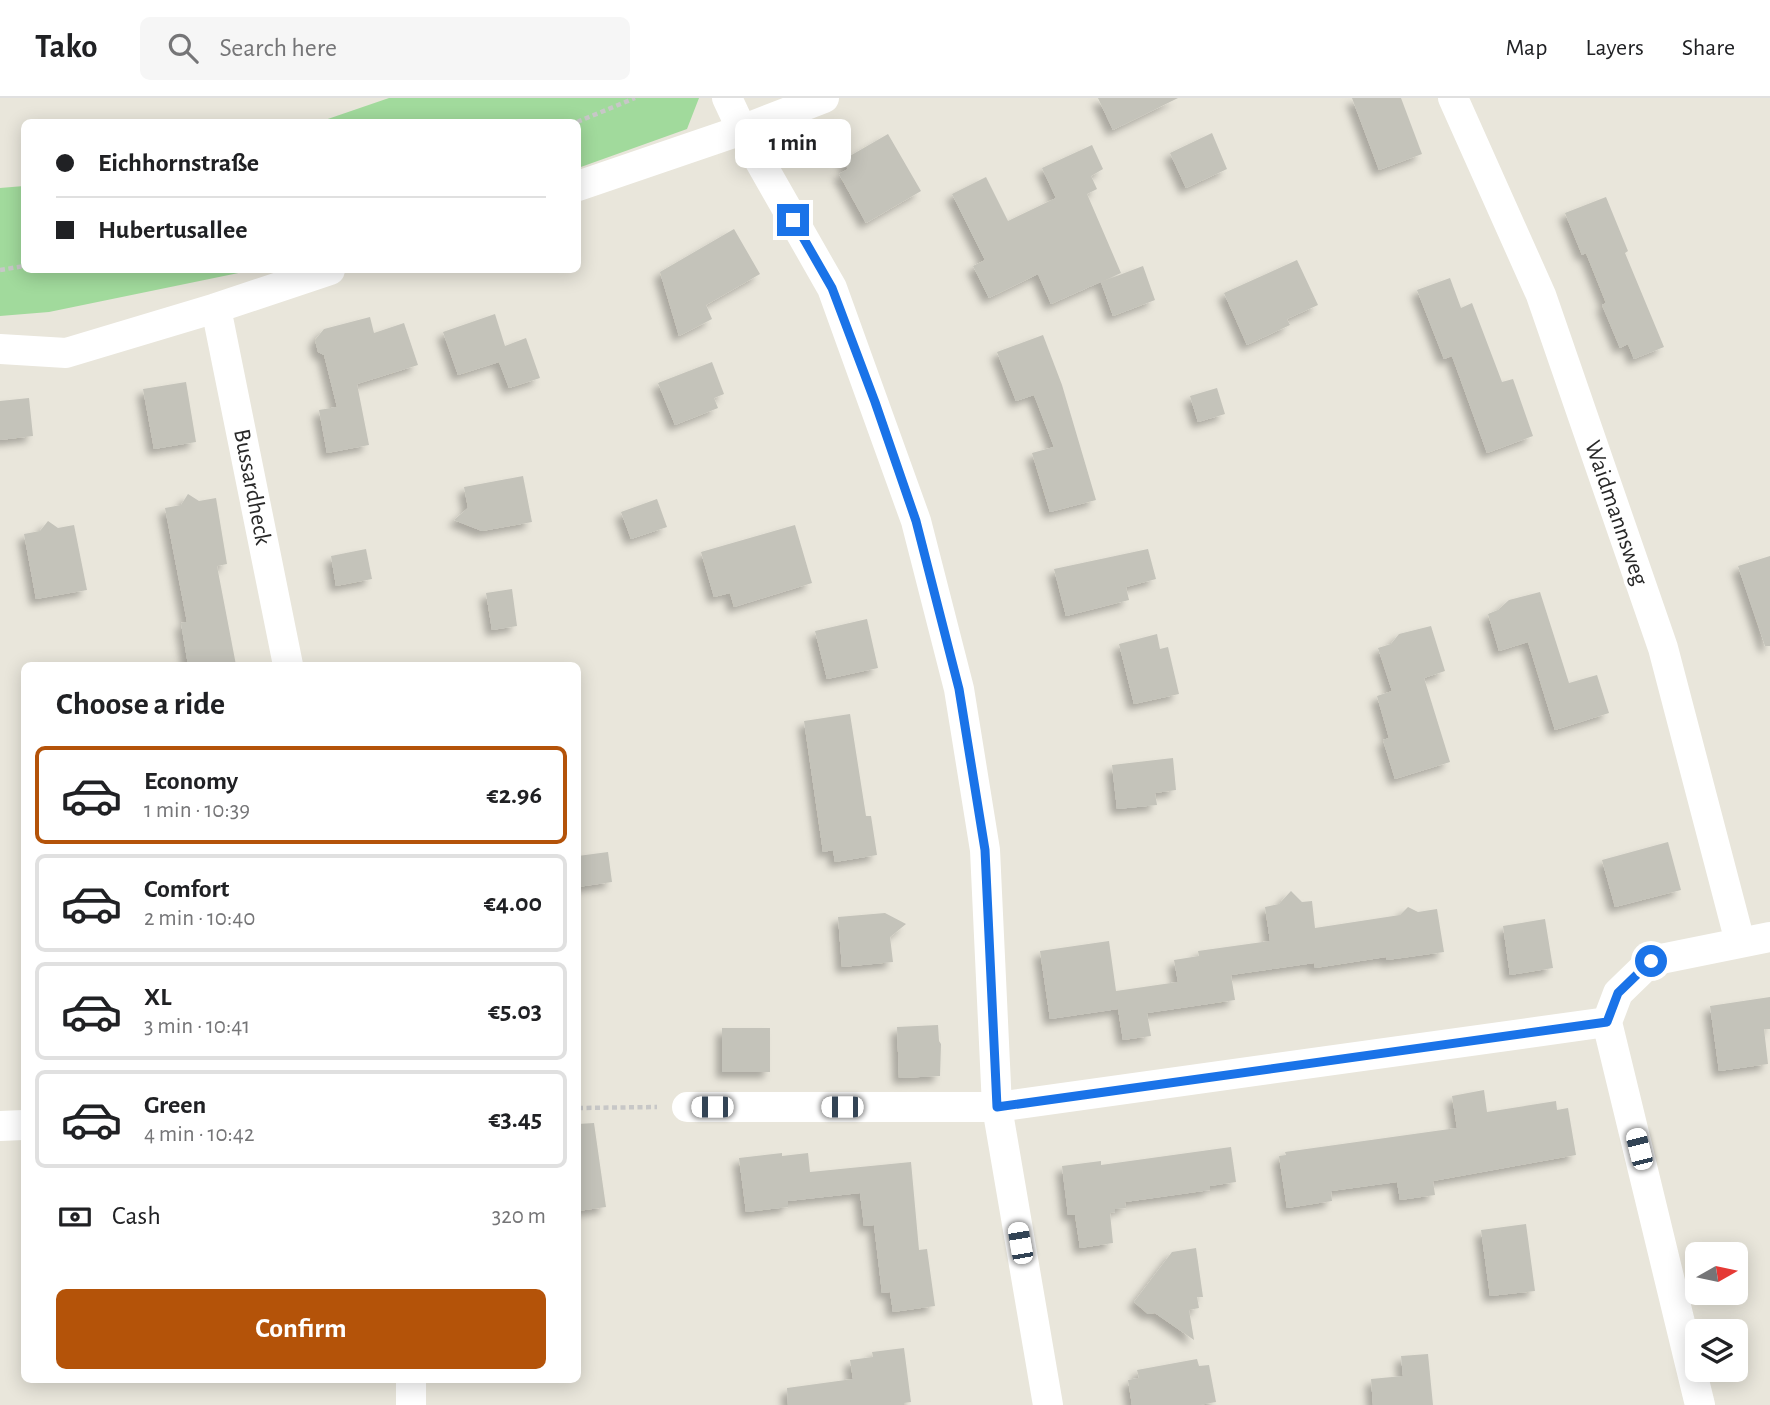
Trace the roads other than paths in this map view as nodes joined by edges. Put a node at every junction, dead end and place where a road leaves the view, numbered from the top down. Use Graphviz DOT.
graph roads {
  1 [pos="727,98"];
  2 [pos="824,98"];
  3 [pos="1453,98"];
  4 [pos="742,130"];
  5 [pos="581,185"];
  6 [pos="321,273"];
  7 [pos="216,309"];
  8 [pos="0,349"];
  9 [pos="287,662"];
  10 [pos="1770,937"];
  11 [pos="1740,942"];
  12 [pos="1607,1022"];
  13 [pos="687,1107"];
  14 [pos="997,1107"];
  15 [pos="21,1125"];
  16 [pos="0,1126"];
  17 [pos="411,1383"];
  18 [pos="411,1405"];
  19 [pos="1048,1405"];
  20 [pos="1700,1405"];
  1 -- 4 [label="street"];
  2 -- 4 [label="street"];
  3 -- 11 [label="street, Waidmannsweg"];
  4 -- 5 [label="street"];
  4 -- 14 [label="street"];
  6 -- 7 [label="street"];
  7 -- 8 [label="street"];
  7 -- 9 [label="street, Bussardheck"];
  10 -- 11 [label="street"];
  11 -- 12 [label="street"];
  12 -- 14 [label="street"];
  12 -- 20 [label="street"];
  13 -- 14 [label="street"];
  14 -- 19 [label="street"];
  15 -- 16 [label="street"];
  17 -- 18 [label="street"];
}
